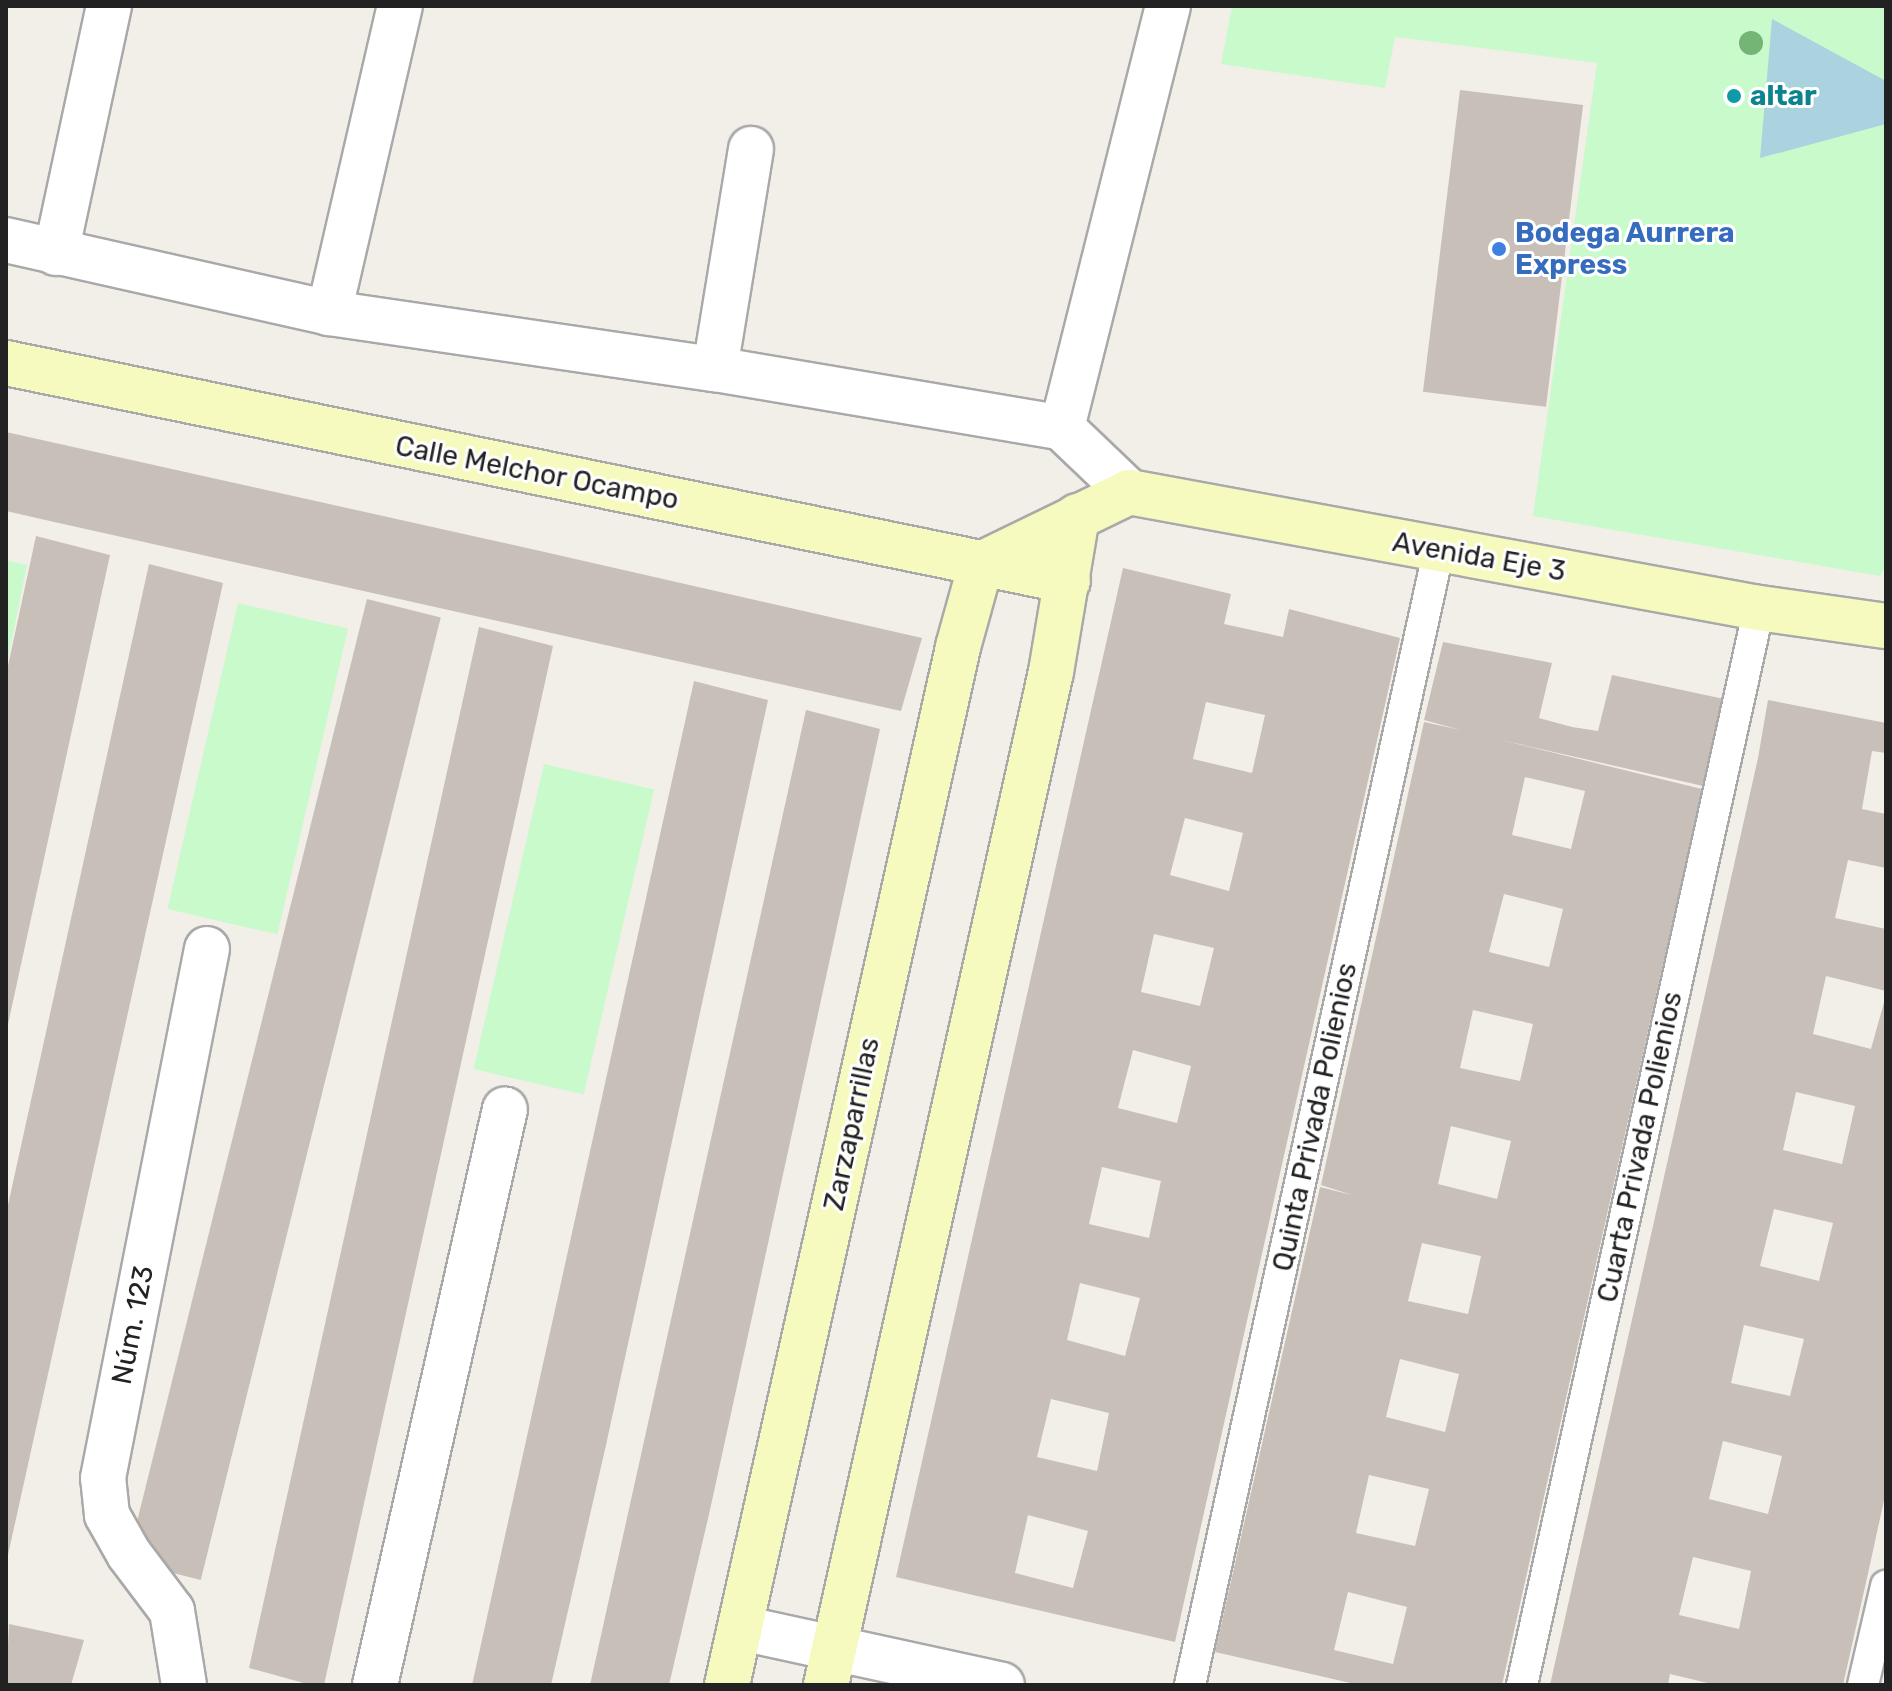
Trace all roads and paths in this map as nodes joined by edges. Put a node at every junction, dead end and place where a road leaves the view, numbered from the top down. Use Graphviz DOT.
graph roads {
  1 [pos="109,6"];
  2 [pos="400,6"];
  3 [pos="1168,6"];
  4 [pos="751,149"];
  5 [pos="6,240"];
  6 [pos="56,253"];
  7 [pos="329,313"];
  8 [pos="6,363"];
  9 [pos="715,369"];
  10 [pos="1062,428"];
  11 [pos="1129,492"];
  12 [pos="1077,516"];
  13 [pos="1439,549"];
  14 [pos="981,564"];
  15 [pos="1068,581"];
  16 [pos="1759,608"];
  17 [pos="1886,626"];
  18 [pos="207,949"];
  19 [pos="505,1109"];
  20 [pos="1886,1586"];
  21 [pos="741,1628"];
  22 [pos="830,1668"];
  23 [pos="184,1685"];
  24 [pos="375,1685"];
  25 [pos="727,1685"];
  26 [pos="1002,1685"];
  27 [pos="1190,1685"];
  28 [pos="1522,1685"];
  29 [pos="1863,1685"];
  1 -- 6 [label="street"];
  2 -- 7 [label="street"];
  3 -- 10 [label="street"];
  4 -- 9 [label="street"];
  5 -- 6 [label="street"];
  6 -- 7 [label="street"];
  7 -- 9 [label="street"];
  8 -- 14 [label="street, Calle Melchor Ocampo"];
  9 -- 10 [label="street"];
  10 -- 11 [label="street"];
  11 -- 12 [label="street"];
  11 -- 13 [label="street, Avenida Eje 3"];
  12 -- 14 [label="street"];
  12 -- 15 [label="street"];
  13 -- 16 [label="street, Avenida Eje 3"];
  13 -- 27 [label="lane, Quinta Privada Polienios"];
  14 -- 15 [label="street, Calle Melchor Ocampo"];
  14 -- 21 [label="street, Zarzaparrillas"];
  15 -- 22 [label="street"];
  16 -- 17 [label="street, Avenida Eje 3"];
  16 -- 28 [label="lane, Cuarta Privada Polienios"];
  18 -- 23 [label="street, Núm. 123"];
  19 -- 24 [label="street"];
  20 -- 29 [label="lane"];
  21 -- 22 [label="street"];
  21 -- 25 [label="street, Zarzaparrillas"];
  22 -- 26 [label="street"];
}
